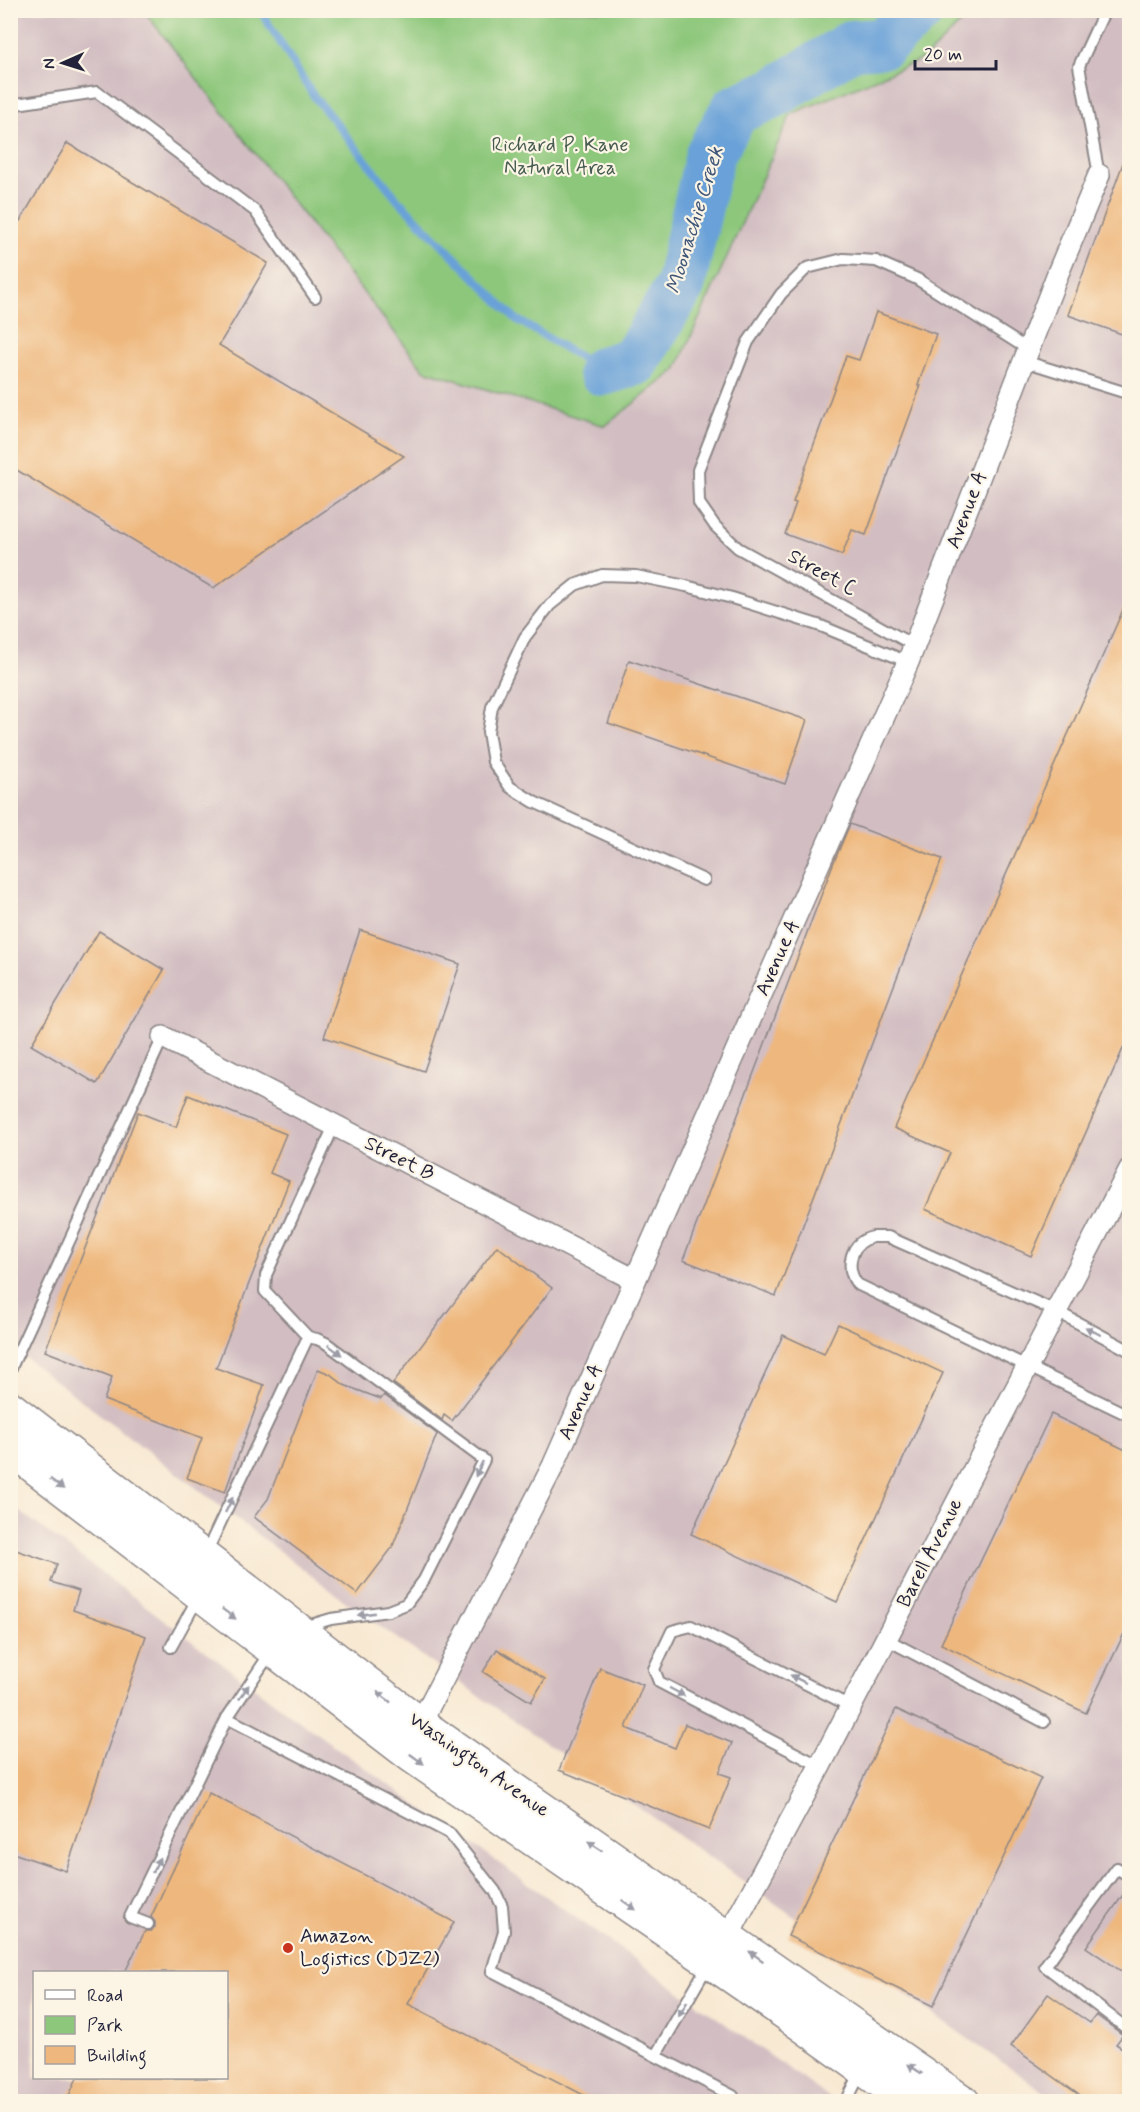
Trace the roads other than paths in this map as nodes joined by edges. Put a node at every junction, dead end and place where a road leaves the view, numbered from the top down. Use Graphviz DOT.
graph roads {
  1 [pos="1105,10"];
  2 [pos="10,105"];
  3 [pos="1099,175"];
  4 [pos="315,297"];
  5 [pos="1027,355"];
  6 [pos="1130,394"];
  7 [pos="912,654"];
  8 [pos="704,880"];
  9 [pos="163,1037"];
  10 [pos="334,1125"];
  11 [pos="1130,1169"];
  12 [pos="635,1280"];
  13 [pos="1056,1311"];
  14 [pos="308,1337"];
  15 [pos="1130,1351"];
  16 [pos="1026,1367"];
  17 [pos="10,1370"];
  18 [pos="10,1407"];
  19 [pos="1130,1416"];
  20 [pos="10,1448"];
  21 [pos="203,1558"];
  22 [pos="201,1593"];
  23 [pos="285,1639"];
  24 [pos="886,1639"];
  25 [pos="171,1647"];
  26 [pos="850,1706"];
  27 [pos="227,1718"];
  28 [pos="1044,1722"];
  29 [pos="420,1724"];
  30 [pos="819,1766"];
  31 [pos="1130,1877"];
  32 [pos="148,1924"];
  33 [pos="719,1949"];
  34 [pos="1130,2031"];
  35 [pos="656,2055"];
  36 [pos="862,2069"];
  37 [pos="730,2102"];
  38 [pos="846,2102"];
  39 [pos="910,2102"];
  40 [pos="963,2102"];
  1 -- 3 [label="lane"];
  2 -- 4 [label="lane"];
  3 -- 5 [label="street, Avenue A"];
  5 -- 6 [label="lane, Street C"];
  5 -- 7 [label="street, Avenue A"];
  5 -- 7 [label="lane, Street C"];
  7 -- 8 [label="lane"];
  7 -- 12 [label="street, Avenue A"];
  9 -- 10 [label="street, Street B"];
  9 -- 17 [label="lane"];
  10 -- 12 [label="street, Street B"];
  10 -- 14 [label="lane"];
  11 -- 13 [label="street, Barell Avenue"];
  12 -- 29 [label="street, Avenue A"];
  15 -- 13 [label="lane, one-way"];
  13 -- 16 [label="street, Barell Avenue"];
  13 -- 16 [label="lane"];
  21 -- 14 [label="lane, one-way"];
  14 -- 23 [label="lane, one-way"];
  16 -- 19 [label="lane"];
  16 -- 24 [label="street, Barell Avenue"];
  18 -- 21 [label="main road, Washington Avenue"];
  20 -- 22 [label="main road, Washington Avenue, one-way"];
  21 -- 23 [label="main road, Washington Avenue"];
  22 -- 23 [label="main road, Washington Avenue, one-way"];
  22 -- 25 [label="lane"];
  27 -- 23 [label="lane, one-way"];
  29 -- 23 [label="main road, Washington Avenue, one-way"];
  23 -- 33 [label="main road, Washington Avenue, one-way"];
  24 -- 26 [label="street, Barell Avenue"];
  24 -- 28 [label="lane"];
  26 -- 30 [label="street, Barell Avenue"];
  26 -- 30 [label="lane, one-way"];
  32 -- 27 [label="lane, one-way"];
  27 -- 35 [label="lane"];
  33 -- 29 [label="main road, Washington Avenue, one-way"];
  30 -- 33 [label="street, Barell Avenue"];
  31 -- 34 [label="lane"];
  33 -- 35 [label="lane, one-way"];
  33 -- 36 [label="main road, Washington Avenue"];
  40 -- 33 [label="main road, Washington Avenue, one-way"];
  35 -- 37 [label="lane"];
  36 -- 38 [label="lane"];
  36 -- 39 [label="main road, Washington Avenue"];
}
